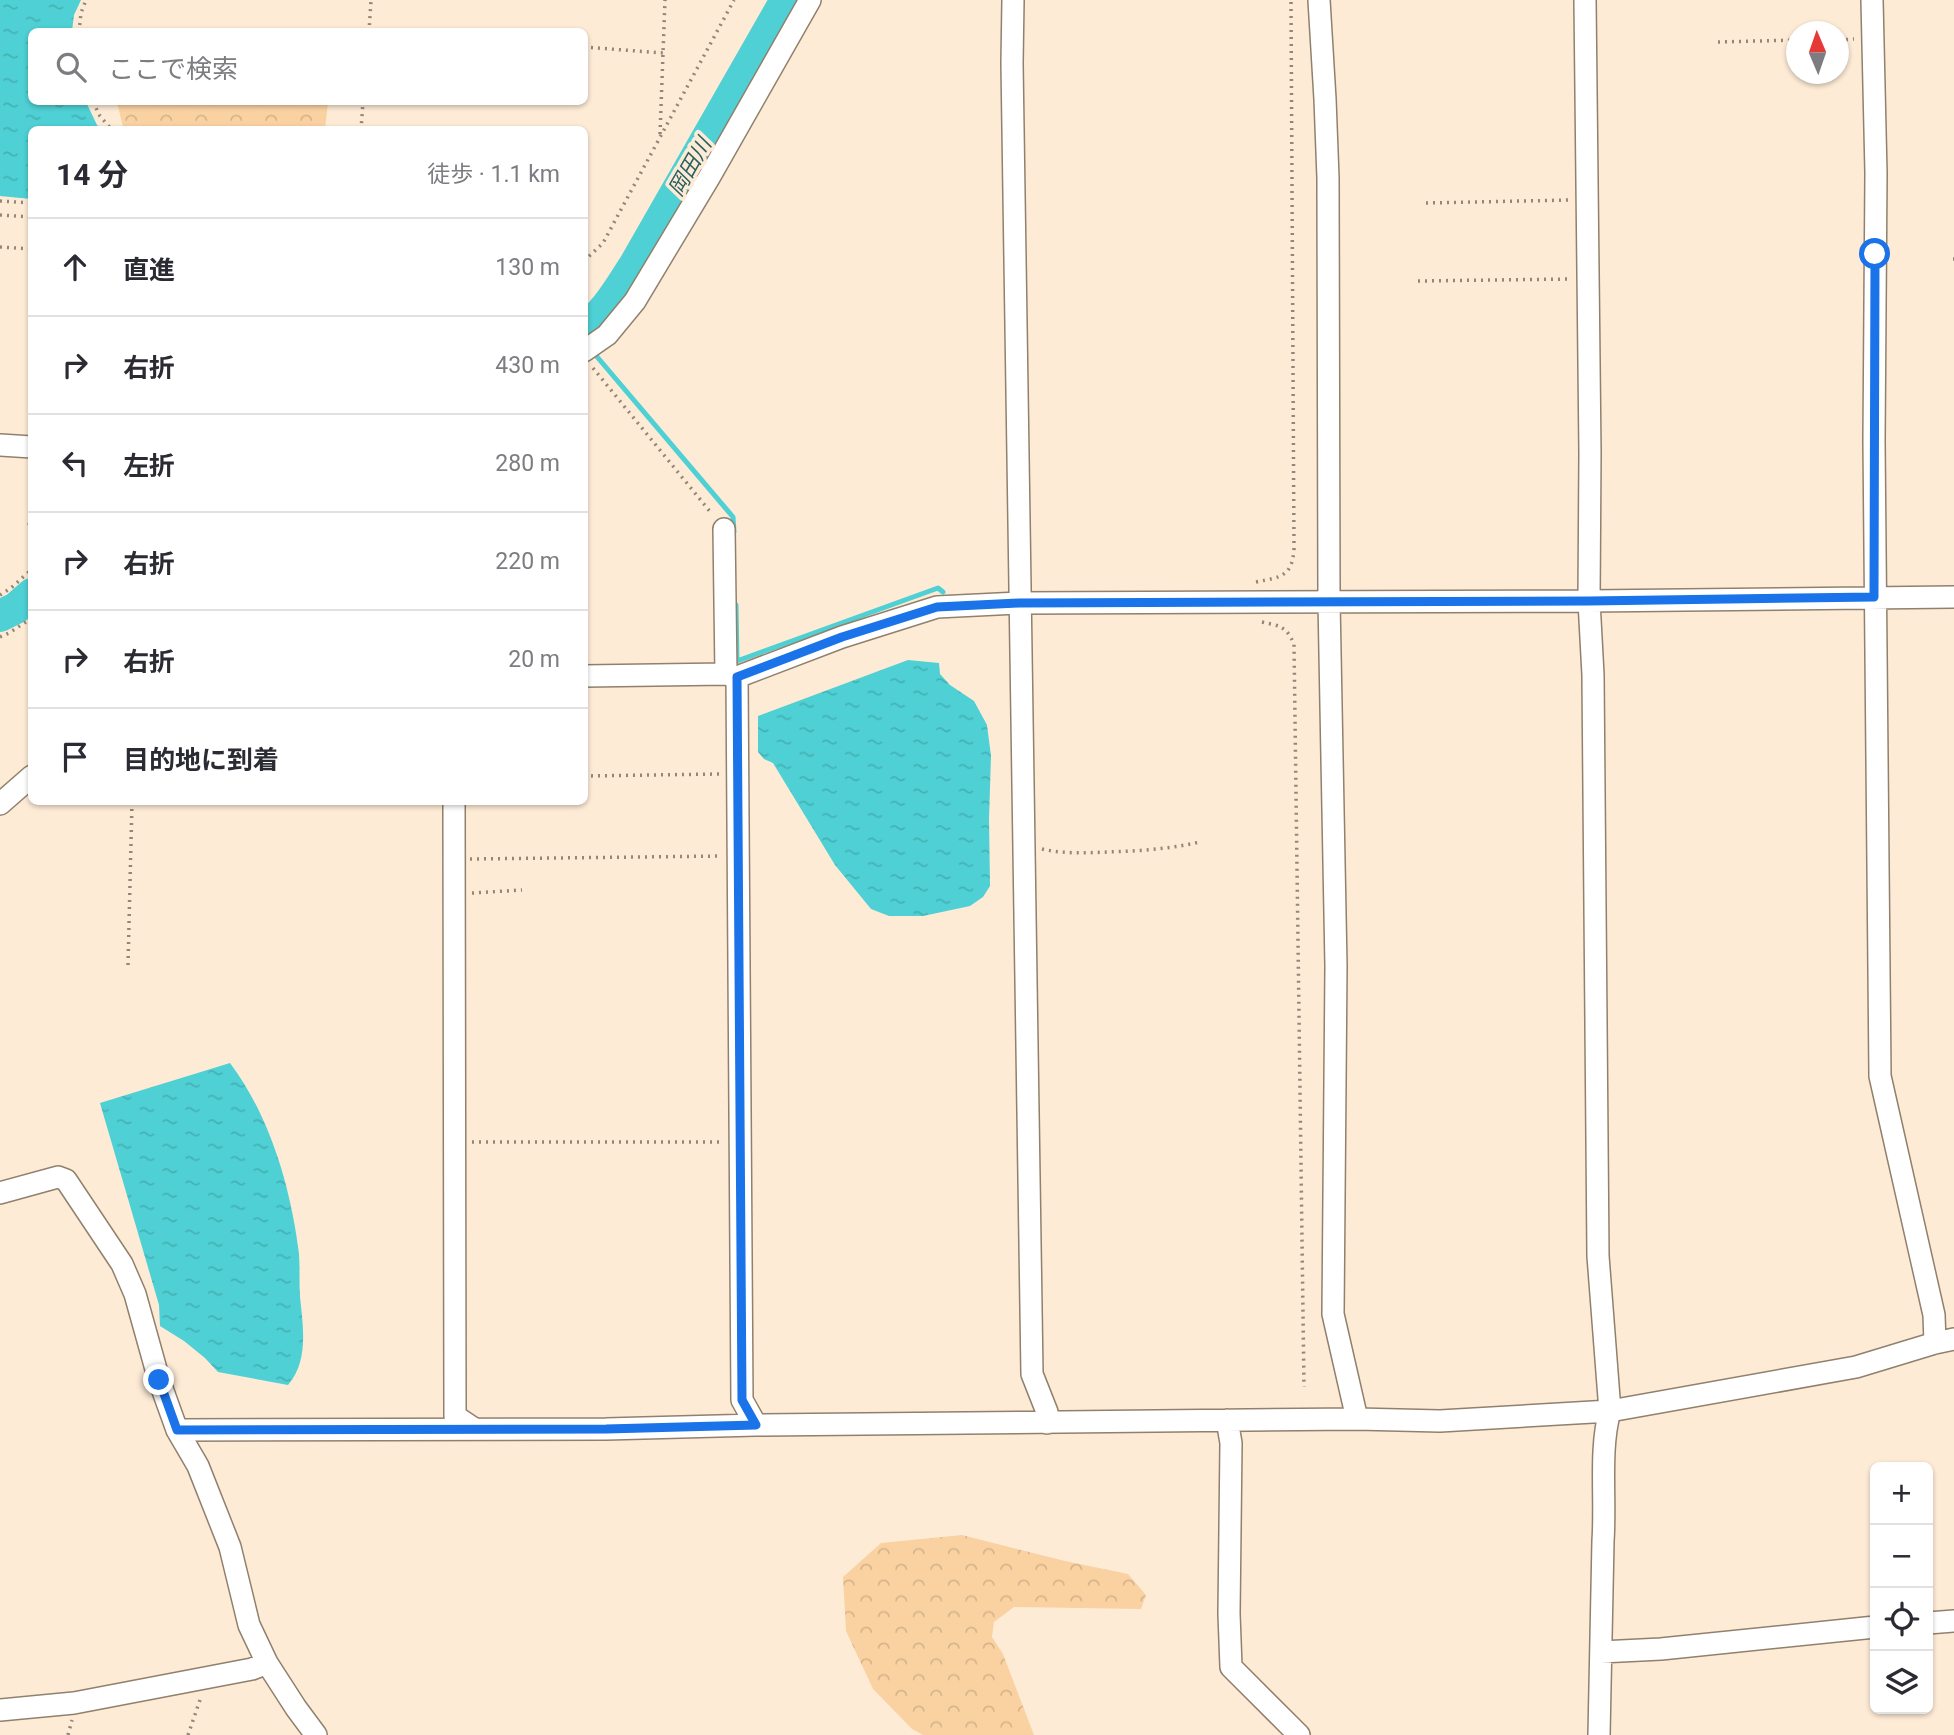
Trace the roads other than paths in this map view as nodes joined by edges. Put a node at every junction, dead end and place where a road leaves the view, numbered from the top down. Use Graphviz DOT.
graph roads {
  1 [pos="810,0"];
  2 [pos="1013,0"];
  3 [pos="1319,0"];
  4 [pos="1585,0"];
  5 [pos="1872,0"];
  6 [pos="589,360"];
  7 [pos="0,445"];
  8 [pos="28,447"];
  9 [pos="724,529"];
  10 [pos="1874,597"];
  11 [pos="1954,597"];
  12 [pos="1329,601"];
  13 [pos="1589,601"];
  14 [pos="1019,603"];
  15 [pos="588,676"];
  16 [pos="731,676"];
  17 [pos="28,779"];
  18 [pos="0,803"];
  19 [pos="454,805"];
  20 [pos="0,1193"];
  21 [pos="1945,1341"];
  22 [pos="1609,1411"];
  23 [pos="1357,1419"];
  24 [pos="1227,1420"];
  25 [pos="1047,1423"];
  26 [pos="756,1425"];
  27 [pos="473,1429"];
  28 [pos="177,1430"];
  29 [pos="1954,1621"];
  30 [pos="1933,1623"];
  31 [pos="1870,1628"];
  32 [pos="1601,1653"];
  33 [pos="267,1663"];
  34 [pos="0,1710"];
  35 [pos="316,1735"];
  36 [pos="1299,1735"];
  37 [pos="1599,1735"];
  1 -- 6 [label="street"];
  2 -- 14 [label="street"];
  3 -- 12 [label="street"];
  4 -- 13 [label="street"];
  5 -- 10 [label="street"];
  7 -- 8 [label="street"];
  9 -- 16 [label="street"];
  10 -- 11 [label="street"];
  10 -- 13 [label="street"];
  10 -- 21 [label="street"];
  12 -- 13 [label="street"];
  12 -- 14 [label="street"];
  12 -- 23 [label="street"];
  13 -- 22 [label="street"];
  14 -- 16 [label="street"];
  14 -- 25 [label="street"];
  15 -- 16 [label="street"];
  16 -- 26 [label="street"];
  17 -- 18 [label="street"];
  19 -- 27 [label="street"];
  20 -- 28 [label="street"];
  21 -- 22 [label="street"];
  22 -- 23 [label="street"];
  22 -- 32 [label="street"];
  23 -- 24 [label="street"];
  24 -- 25 [label="street"];
  24 -- 36 [label="street"];
  25 -- 26 [label="street"];
  26 -- 27 [label="street"];
  27 -- 28 [label="street"];
  28 -- 33 [label="street"];
  29 -- 30 [label="street"];
  31 -- 32 [label="street"];
  32 -- 37 [label="street"];
  33 -- 34 [label="street"];
  33 -- 35 [label="street"];
}
